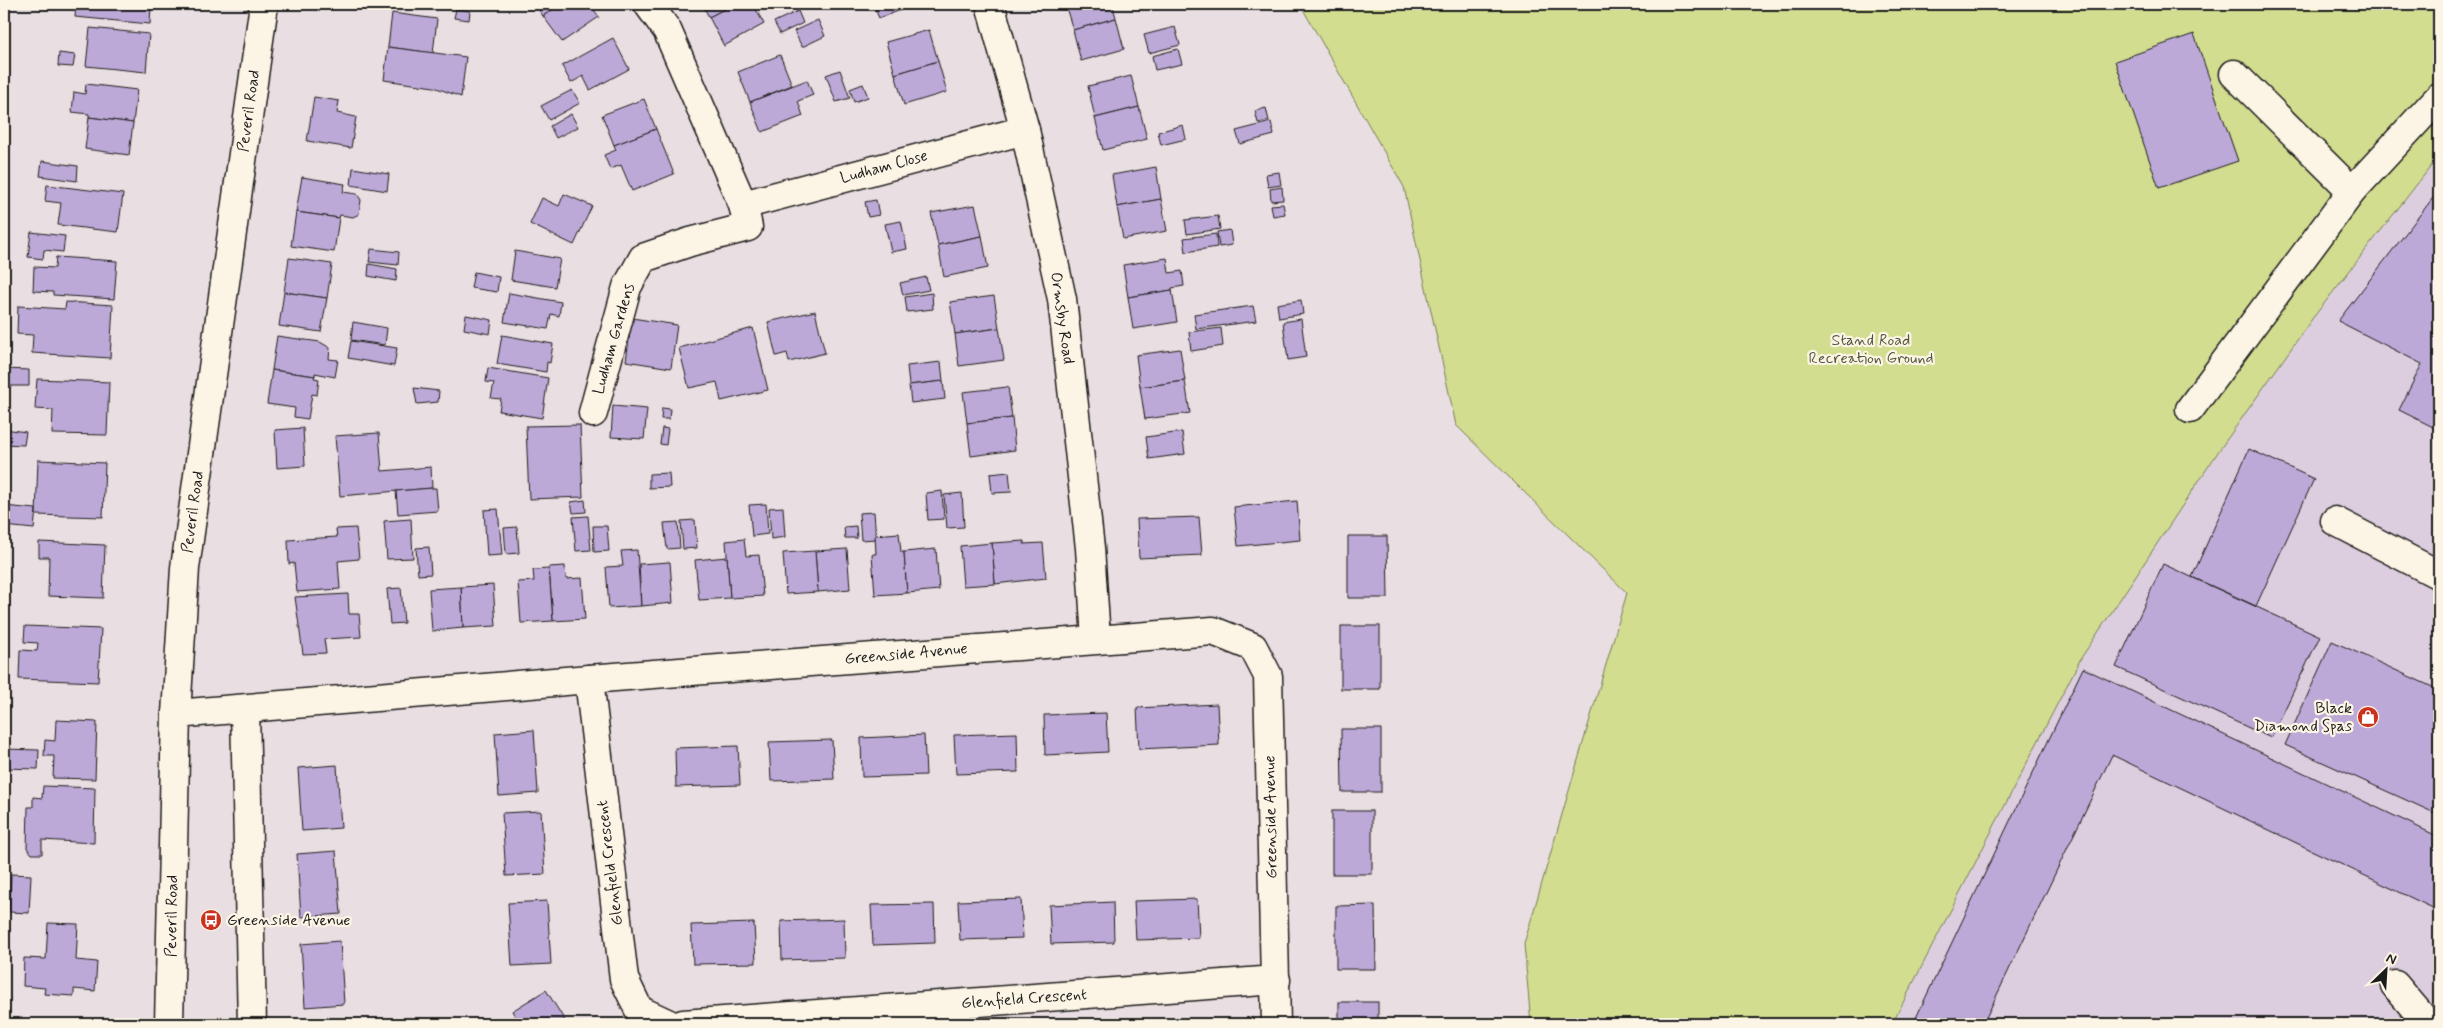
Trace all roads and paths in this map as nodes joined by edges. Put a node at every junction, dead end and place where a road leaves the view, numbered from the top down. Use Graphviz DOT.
graph roads {
  1 [pos="264,4"];
  2 [pos="648,4"];
  3 [pos="990,4"];
  4 [pos="2234,74"];
  5 [pos="2439,97"];
  6 [pos="1025,130"];
  7 [pos="2352,191"];
  8 [pos="748,225"];
  9 [pos="2190,409"];
  10 [pos="593,413"];
  11 [pos="2335,521"];
  12 [pos="2439,575"];
  13 [pos="1096,639"];
  14 [pos="589,679"];
  15 [pos="245,709"];
  16 [pos="176,714"];
  17 [pos="1276,980"];
  18 [pos="2394,985"];
  19 [pos="169,1024"];
  20 [pos="252,1024"];
  21 [pos="669,1024"];
  22 [pos="683,1024"];
  23 [pos="1276,1024"];
  24 [pos="2428,1024"];
  1 -- 16 [label="street, Peveril Road"];
  2 -- 8 [label="street"];
  3 -- 6 [label="street, Ormsby Road"];
  4 -- 7 [label="street"];
  5 -- 7 [label="street"];
  6 -- 8 [label="street, Ludham Close"];
  6 -- 13 [label="street, Ormsby Road"];
  7 -- 9 [label="street"];
  8 -- 10 [label="street, Ludham Gardens"];
  11 -- 12 [label="street"];
  13 -- 14 [label="street, Greenside Avenue"];
  13 -- 17 [label="street, Greenside Avenue"];
  14 -- 15 [label="street, Greenside Avenue"];
  14 -- 21 [label="street, Glenfield Crescent"];
  15 -- 16 [label="street, Greenside Avenue"];
  15 -- 20 [label="street"];
  16 -- 19 [label="street, Peveril Road"];
  17 -- 22 [label="street, Glenfield Crescent"];
  17 -- 23 [label="street, Greenside Avenue"];
  18 -- 24 [label="street"];
}
